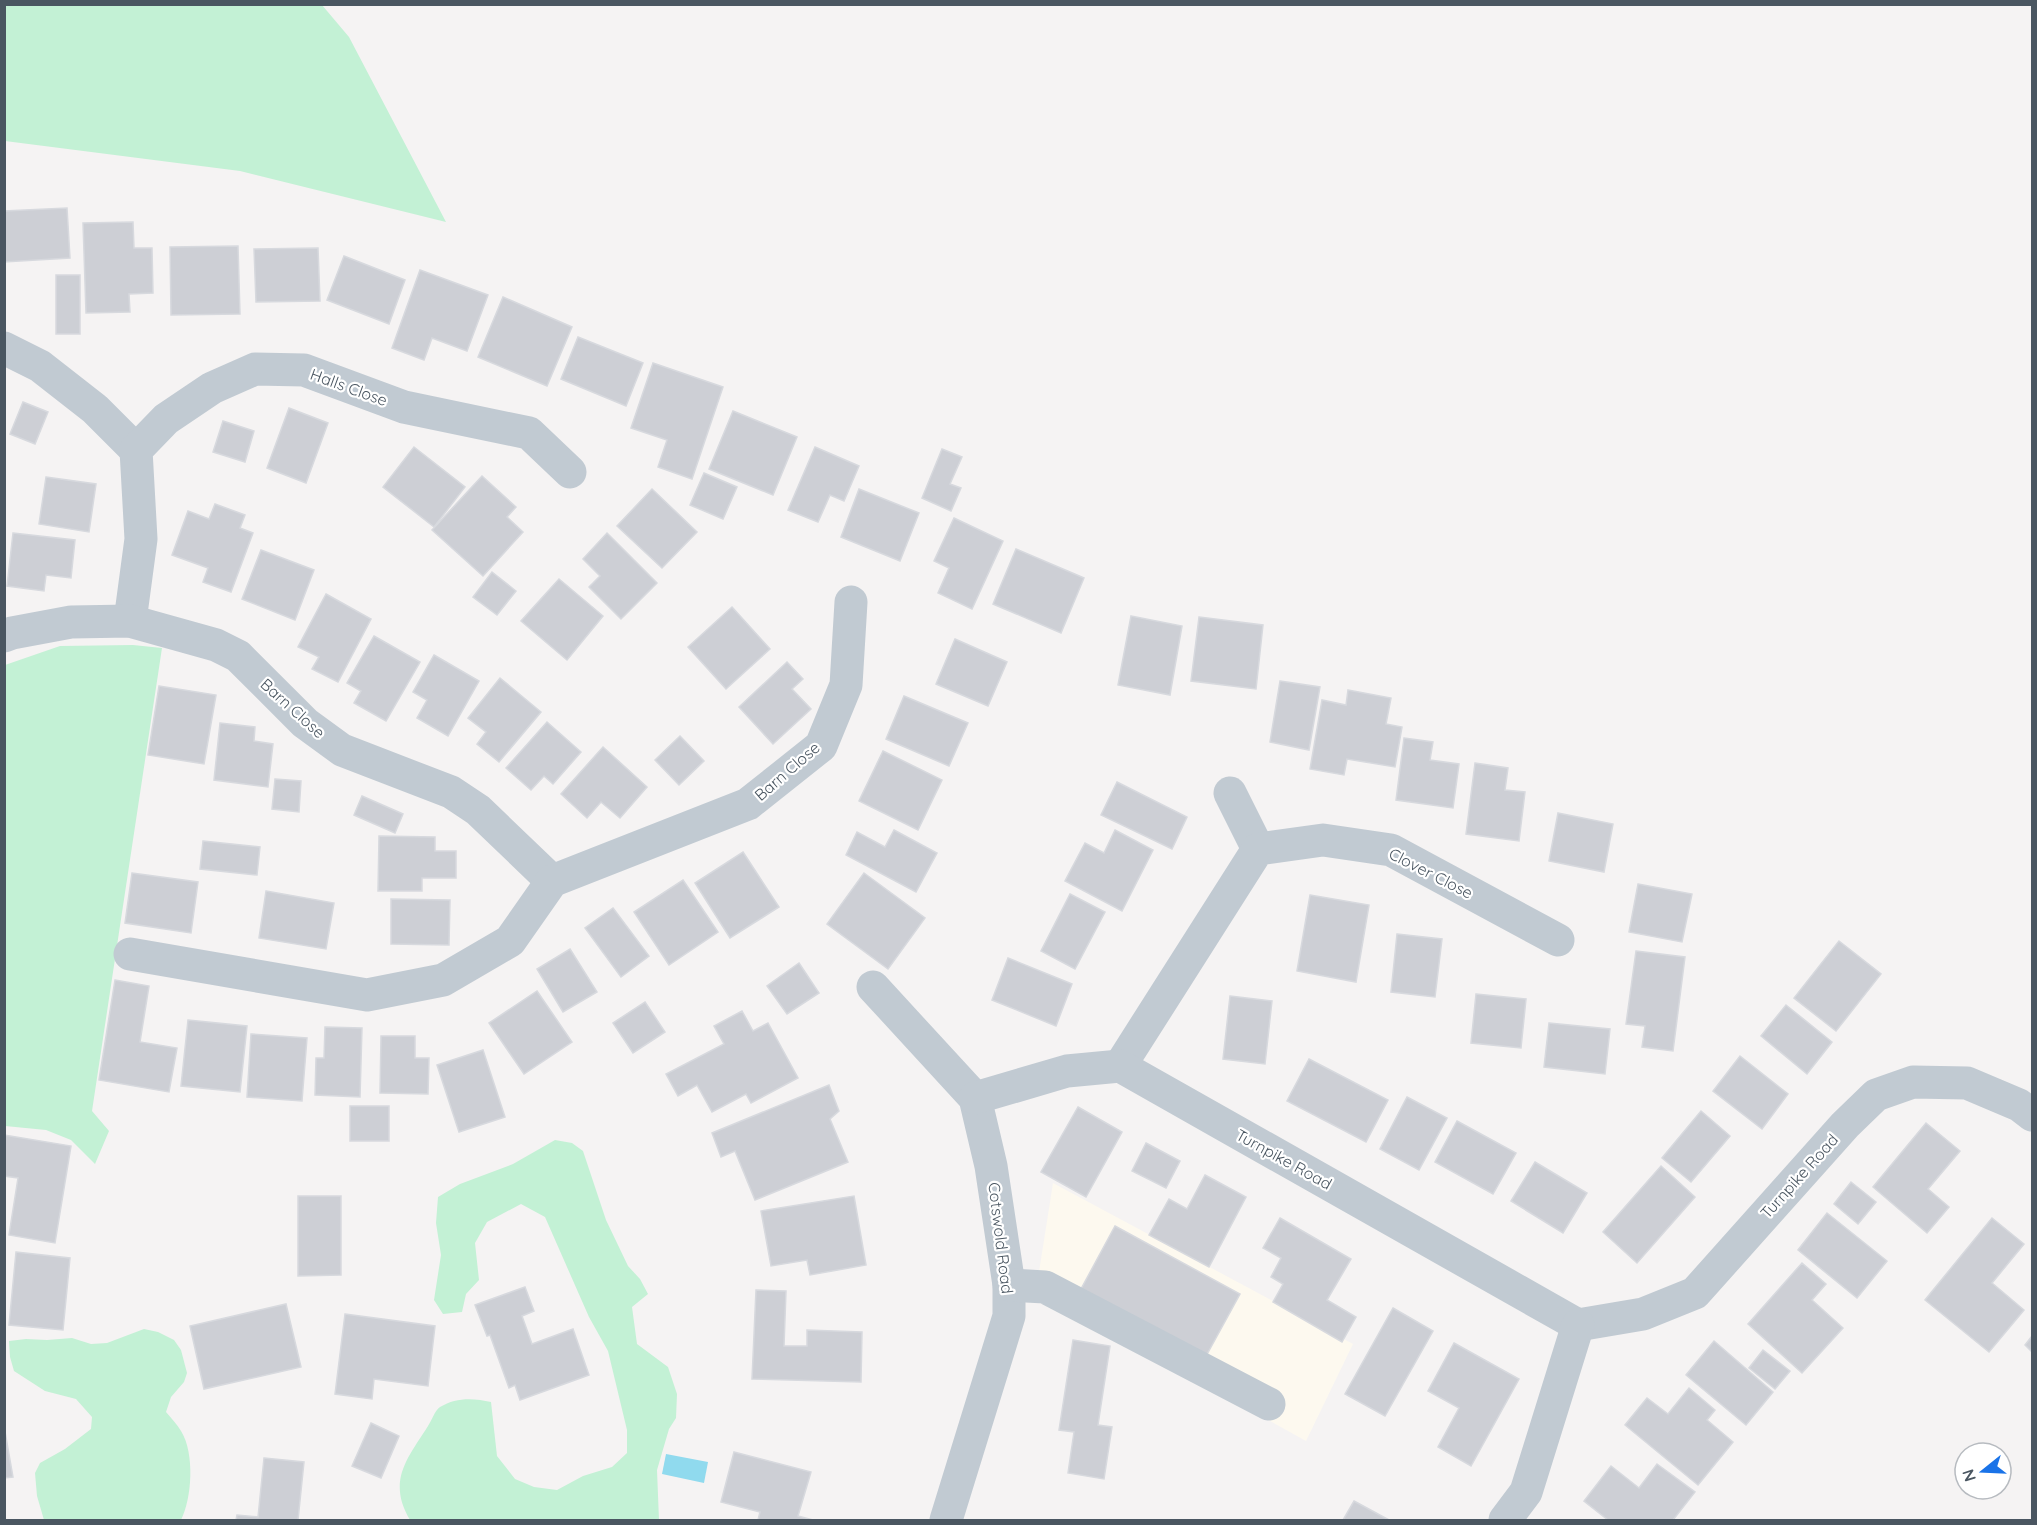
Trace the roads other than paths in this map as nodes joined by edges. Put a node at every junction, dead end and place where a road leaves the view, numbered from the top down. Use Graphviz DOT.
graph roads {
  1 [pos="4,348"];
  2 [pos="136,450"];
  3 [pos="570,472"];
  4 [pos="851,602"];
  5 [pos="130,621"];
  6 [pos="4,636"];
  7 [pos="1230,793"];
  8 [pos="1258,849"];
  9 [pos="552,881"];
  10 [pos="1558,940"];
  11 [pos="130,954"];
  12 [pos="873,987"];
  13 [pos="1120,1066"];
  14 [pos="975,1098"];
  15 [pos="2032,1115"];
  16 [pos="1009,1285"];
  17 [pos="1578,1325"];
  18 [pos="1269,1404"];
  19 [pos="946,1521"];
  20 [pos="1505,1521"];
  1 -- 2 [label="street"];
  2 -- 3 [label="street, Halls Close"];
  2 -- 5 [label="street"];
  4 -- 9 [label="street, Barn Close"];
  5 -- 6 [label="street, Barn Close"];
  5 -- 9 [label="street, Barn Close"];
  7 -- 8 [label="street"];
  8 -- 10 [label="street, Clover Close"];
  8 -- 13 [label="street"];
  9 -- 11 [label="street"];
  12 -- 14 [label="street, Cotswold Road"];
  13 -- 14 [label="street"];
  13 -- 17 [label="street, Turnpike Road"];
  14 -- 16 [label="street, Cotswold Road"];
  15 -- 17 [label="street, Turnpike Road"];
  16 -- 18 [label="street"];
  16 -- 19 [label="street, Cotswold Road"];
  17 -- 20 [label="street"];
}
